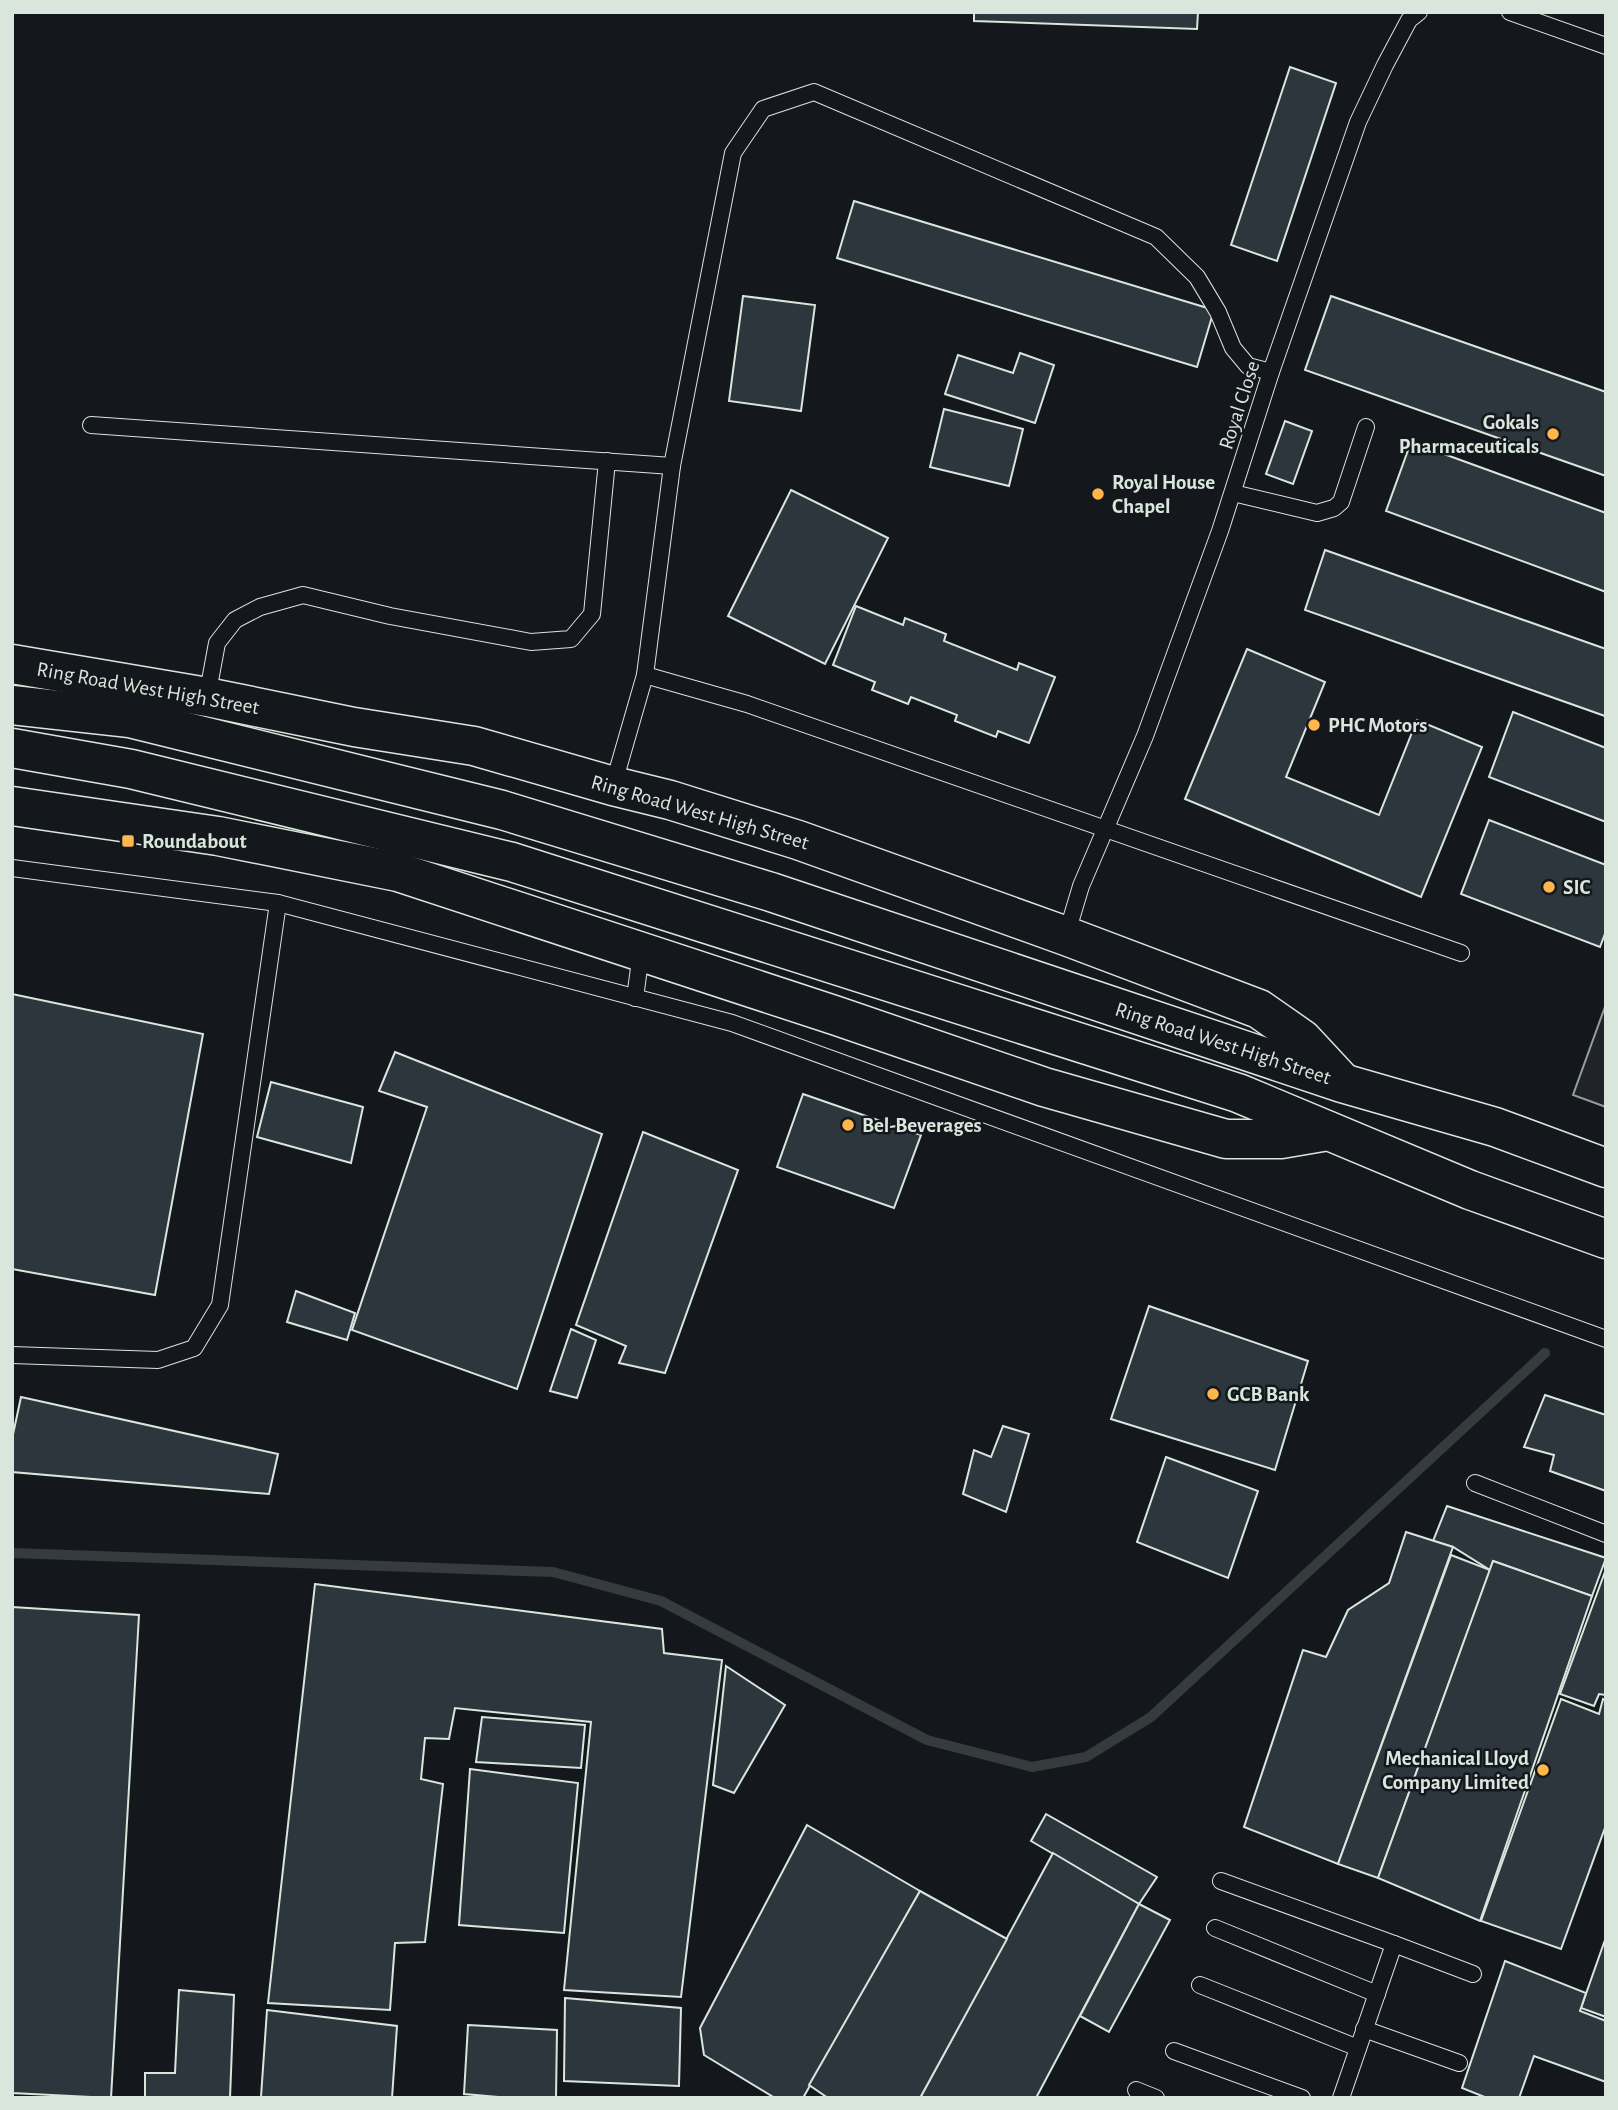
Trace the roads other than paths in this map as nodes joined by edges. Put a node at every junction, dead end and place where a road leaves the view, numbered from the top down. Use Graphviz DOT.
graph roads {
  1 [pos="1419,12"];
  2 [pos="1510,12"];
  3 [pos="1606,46"];
  4 [pos="1271,372"];
  5 [pos="91,425"];
  6 [pos="1366,427"];
  7 [pos="607,461"];
  8 [pos="673,466"];
  9 [pos="1233,493"];
  10 [pos="12,664"];
  11 [pos="645,675"];
  12 [pos="207,697"];
  13 [pos="12,705"];
  14 [pos="12,748"];
  15 [pos="613,786"];
  16 [pos="12,807"];
  17 [pos="1105,829"];
  18 [pos="12,868"];
  19 [pos="278,903"];
  20 [pos="1066,936"];
  21 [pos="641,953"];
  22 [pos="1461,953"];
  23 [pos="635,998"];
  24 [pos="1342,1083"];
  25 [pos="1328,1131"];
  26 [pos="1606,1168"];
  27 [pos="1601,1238"];
  28 [pos="1606,1339"];
  29 [pos="12,1355"];
  30 [pos="1475,1483"];
  31 [pos="1606,1534"];
  32 [pos="1221,1881"];
  33 [pos="1215,1928"];
  34 [pos="1394,1944"];
  35 [pos="1473,1974"];
  36 [pos="1200,1985"];
  37 [pos="1377,1994"];
  38 [pos="1364,2029"];
  39 [pos="1358,2048"];
  40 [pos="1174,2051"];
  41 [pos="1459,2063"];
  42 [pos="1136,2090"];
  43 [pos="1156,2098"];
  44 [pos="1302,2098"];
  45 [pos="1341,2098"];
  1 -- 4 [label="lane, Royal Close"];
  2 -- 3 [label="lane"];
  4 -- 8 [label="lane"];
  4 -- 9 [label="lane, Royal Close"];
  5 -- 7 [label="lane"];
  6 -- 9 [label="lane"];
  7 -- 8 [label="lane"];
  7 -- 12 [label="lane"];
  8 -- 11 [label="lane"];
  9 -- 17 [label="lane, Royal Close"];
  10 -- 12 [label="main road, Ring Road West High Street"];
  11 -- 15 [label="lane"];
  11 -- 17 [label="lane"];
  12 -- 15 [label="main road, Ring Road West High Street"];
  13 -- 24 [label="main road, Ring Road West High Street"];
  14 -- 25 [label="main road, Ring Road West High Street"];
  15 -- 20 [label="main road, Ring Road West High Street"];
  16 -- 21 [label="main road"];
  17 -- 20 [label="lane, Royal Close"];
  17 -- 22 [label="lane"];
  18 -- 19 [label="lane"];
  19 -- 23 [label="lane"];
  19 -- 29 [label="lane"];
  20 -- 24 [label="main road, Ring Road West High Street"];
  21 -- 23 [label="lane"];
  21 -- 25 [label="main road"];
  23 -- 28 [label="lane"];
  24 -- 26 [label="main road, Ring Road West High Street"];
  25 -- 27 [label="main road, Ring Road West High Street"];
  30 -- 31 [label="lane"];
  32 -- 34 [label="lane"];
  33 -- 37 [label="lane"];
  34 -- 35 [label="lane"];
  34 -- 37 [label="lane"];
  36 -- 39 [label="lane"];
  37 -- 38 [label="lane"];
  38 -- 39 [label="lane"];
  38 -- 41 [label="lane"];
  39 -- 45 [label="lane"];
  40 -- 44 [label="lane"];
  42 -- 43 [label="lane"];
}
